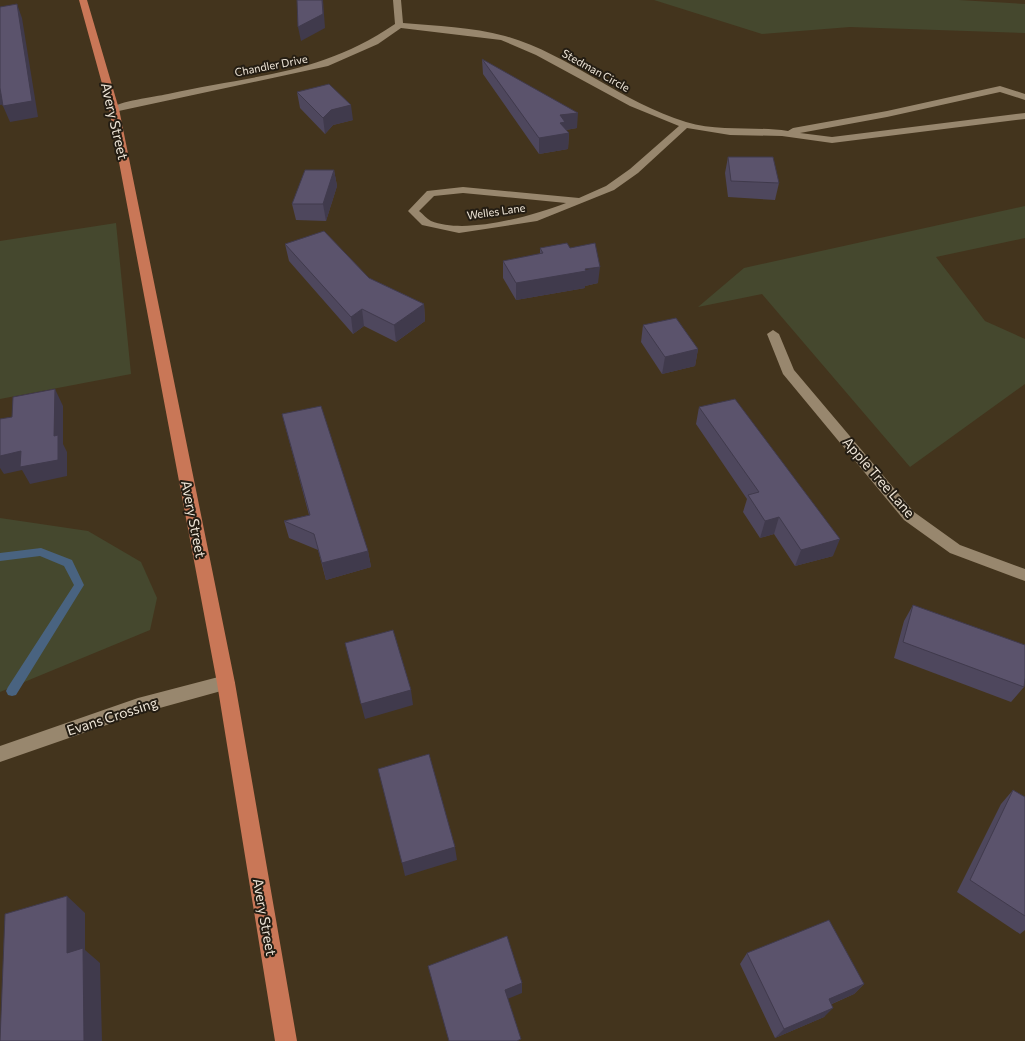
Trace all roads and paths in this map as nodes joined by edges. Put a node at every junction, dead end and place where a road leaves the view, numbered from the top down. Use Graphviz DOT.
graph roads {
  1 [pos="83,0"];
  2 [pos="397,0"];
  3 [pos="400,25"];
  4 [pos="1025,97"];
  5 [pos="114,109"];
  6 [pos="1025,116"];
  7 [pos="685,125"];
  8 [pos="782,133"];
  9 [pos="580,201"];
  10 [pos="773,334"];
  11 [pos="1025,575"];
  12 [pos="226,683"];
  13 [pos="0,754"];
  14 [pos="286,1041"];
  1 -- 5 [label="main road, Avery Street"];
  2 -- 3 [label="street"];
  3 -- 5 [label="street, Chandler Drive"];
  3 -- 7 [label="street, Stedman Circle"];
  4 -- 8 [label="street, Stedman Circle"];
  5 -- 12 [label="main road, Avery Street"];
  6 -- 8 [label="street, Stedman Circle"];
  7 -- 8 [label="street, Stedman Circle"];
  7 -- 9 [label="street, Welles Lane"];
  9 -- 9 [label="street, Welles Lane"];
  10 -- 11 [label="street, Apple Tree Lane"];
  12 -- 13 [label="street, Evans Crossing"];
  12 -- 14 [label="main road, Avery Street"];
}
